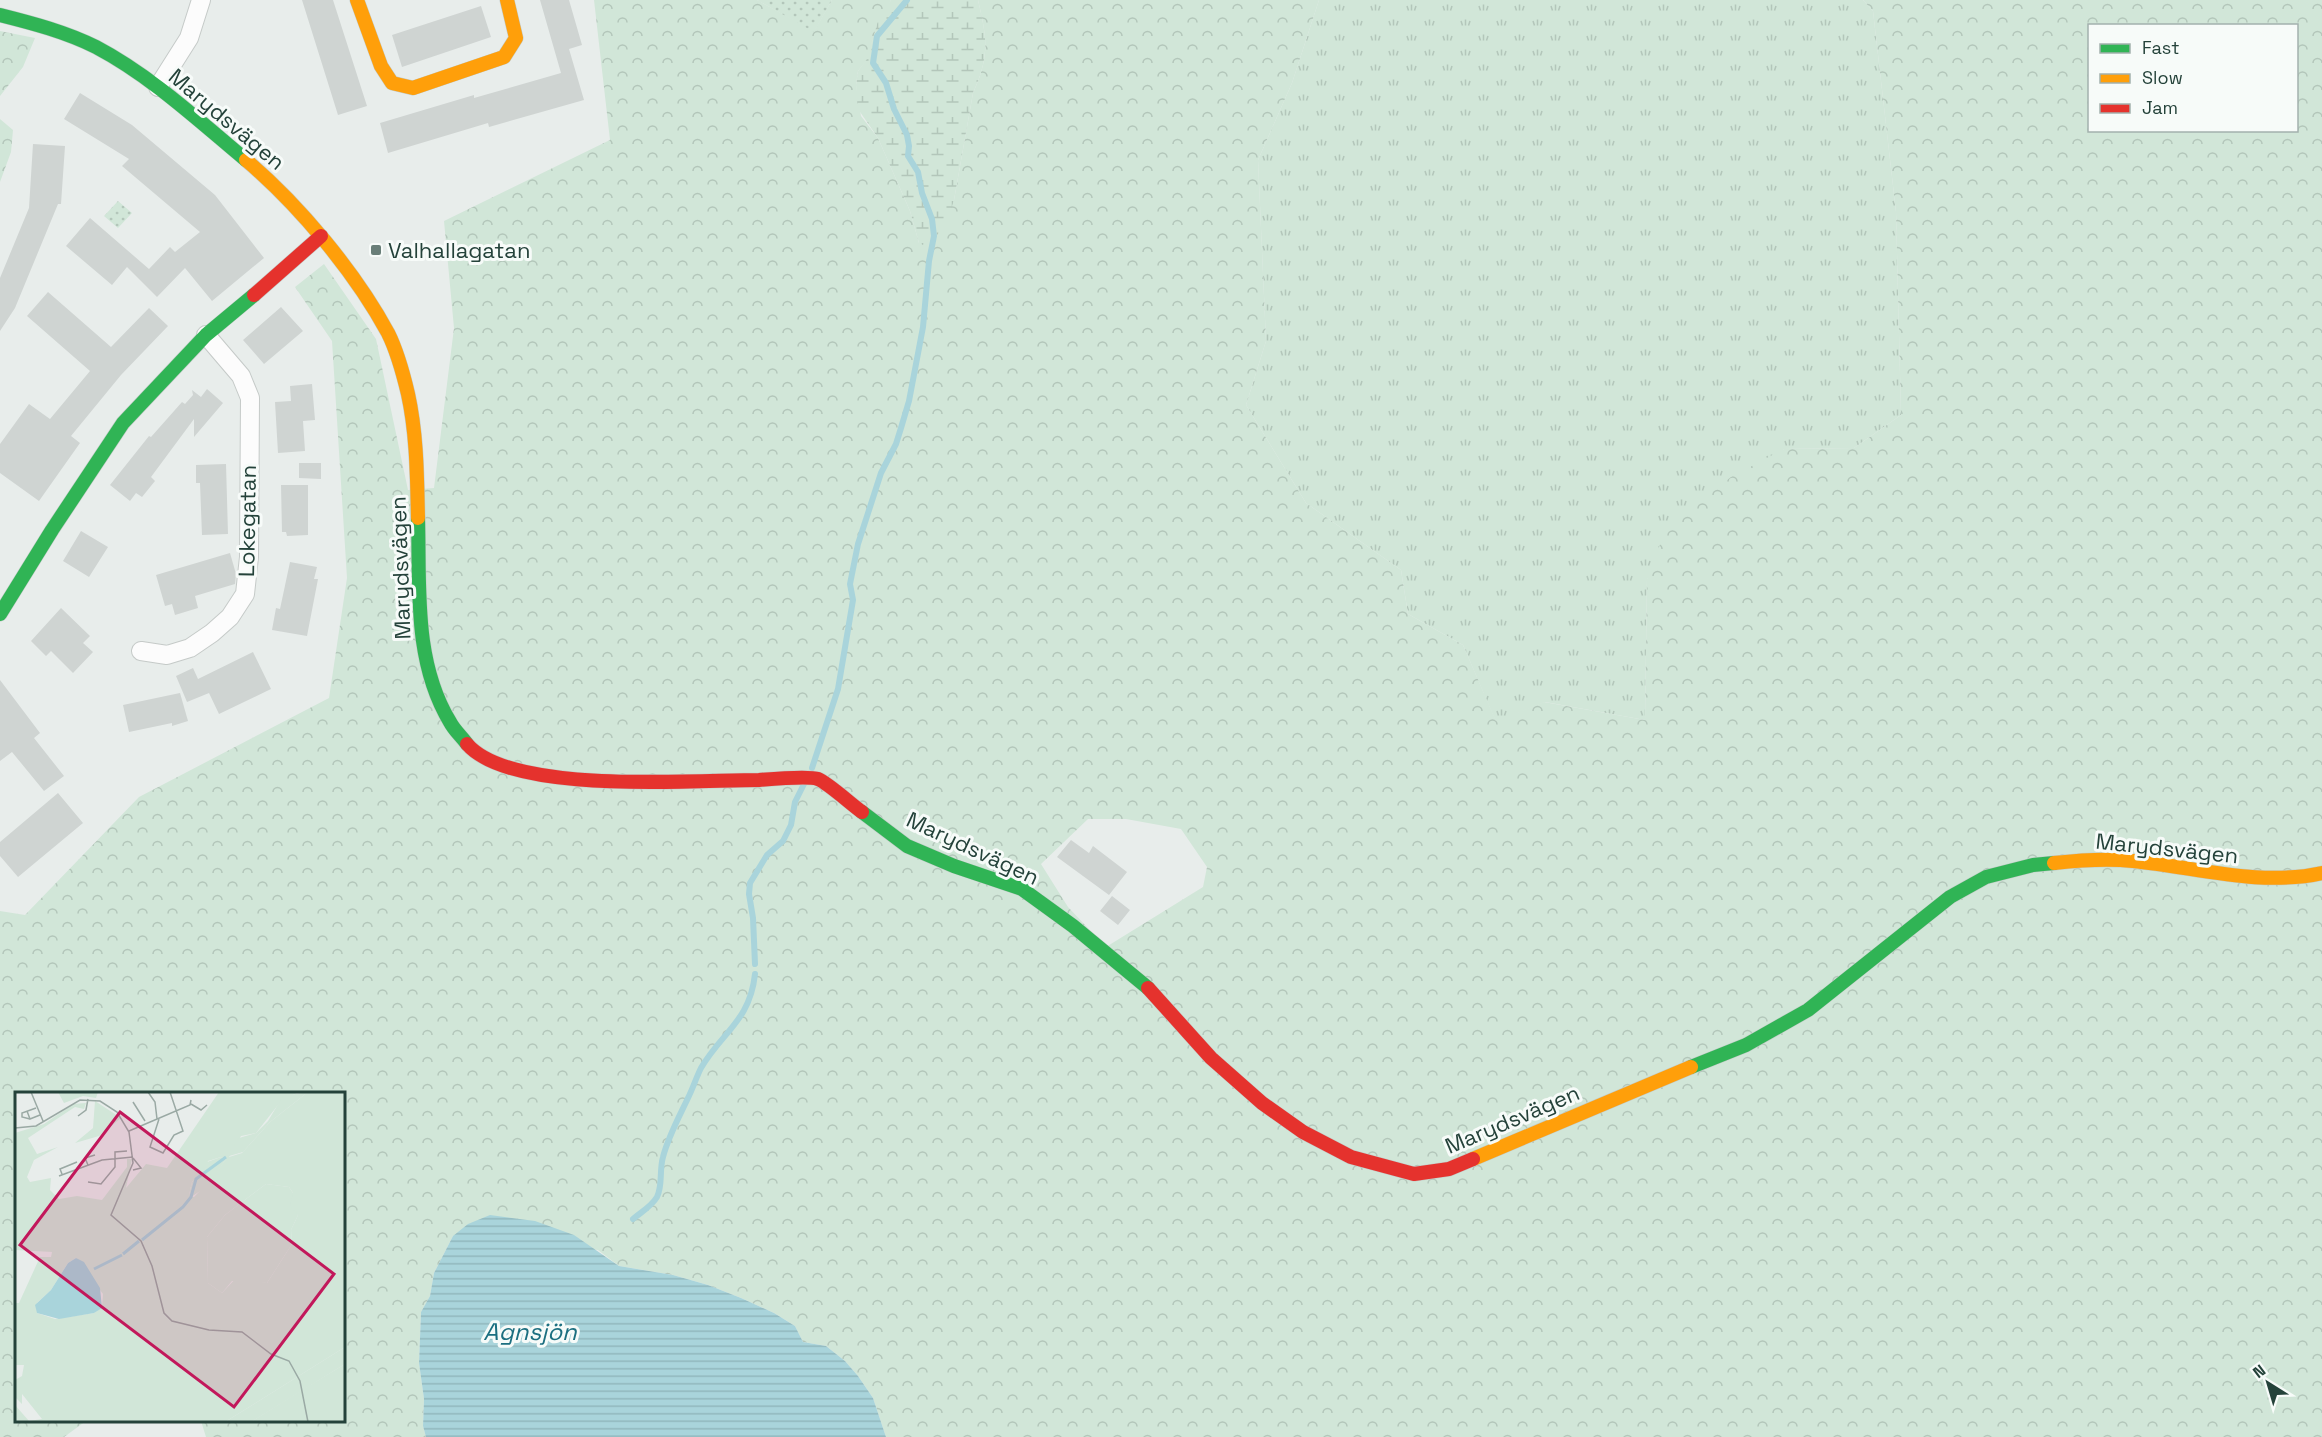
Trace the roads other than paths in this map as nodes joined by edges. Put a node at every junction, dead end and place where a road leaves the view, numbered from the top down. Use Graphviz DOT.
graph roads {
  1 [pos="201,0"];
  2 [pos="357,0"];
  3 [pos="507,0"];
  4 [pos="0,15"];
  5 [pos="158,87"];
  6 [pos="321,236"];
  7 [pos="206,335"];
  8 [pos="0,614"];
  9 [pos="141,651"];
  10 [pos="2322,873"];
  1 -- 5 [label="street"];
  2 -- 3 [label="street"];
  4 -- 5 [label="street, Marydsvägen"];
  5 -- 6 [label="street, Marydsvägen"];
  6 -- 7 [label="street"];
  6 -- 10 [label="street, Marydsvägen"];
  7 -- 8 [label="street"];
  7 -- 9 [label="street, Lokegatan"];
}
